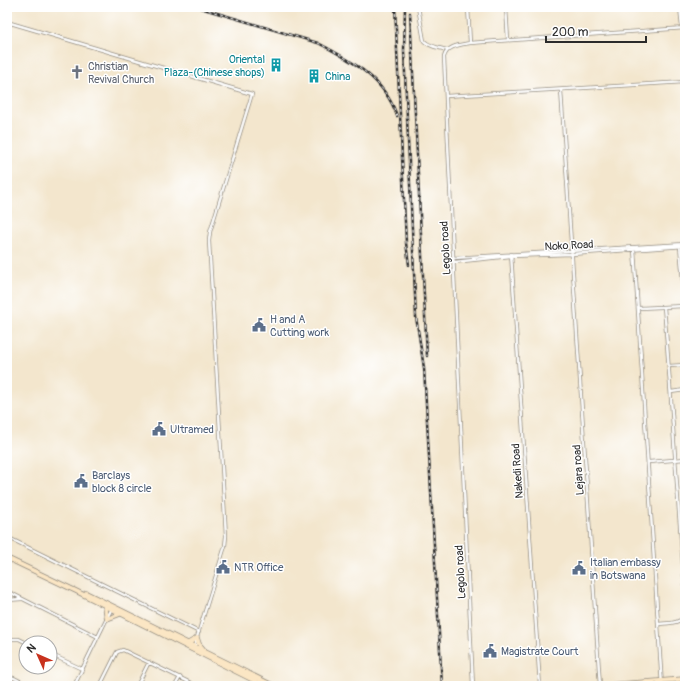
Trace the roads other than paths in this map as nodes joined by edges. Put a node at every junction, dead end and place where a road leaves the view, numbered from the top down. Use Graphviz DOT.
graph roads {
  1 [pos="418,7"];
  2 [pos="468,7"];
  3 [pos="506,7"];
  4 [pos="680,7"];
  5 [pos="7,22"];
  6 [pos="683,28"];
  7 [pos="508,40"];
  8 [pos="470,44"];
  9 [pos="448,50"];
  10 [pos="685,82"];
  11 [pos="561,90"];
  12 [pos="446,96"];
  13 [pos="685,245"];
  14 [pos="680,246"];
  15 [pos="634,250"];
  16 [pos="572,252"];
  17 [pos="510,255"];
  18 [pos="453,258"];
  19 [pos="454,262"];
  20 [pos="685,306"];
  21 [pos="639,308"];
  22 [pos="664,308"];
  23 [pos="685,365"];
  24 [pos="669,366"];
  25 [pos="685,390"];
  26 [pos="671,392"];
  27 [pos="674,460"];
  28 [pos="685,460"];
  29 [pos="649,462"];
  30 [pos="7,537"];
  31 [pos="7,558"];
  32 [pos="684,558"];
  33 [pos="51,578"];
  34 [pos="685,590"];
  35 [pos="7,591"];
  36 [pos="23,599"];
  37 [pos="7,600"];
  38 [pos="105,606"];
  39 [pos="112,608"];
  40 [pos="123,614"];
  41 [pos="685,615"];
  42 [pos="107,619"];
  43 [pos="659,624"];
  44 [pos="199,632"];
  45 [pos="98,637"];
  46 [pos="197,638"];
  47 [pos="7,639"];
  48 [pos="18,639"];
  49 [pos="186,644"];
  50 [pos="193,649"];
  51 [pos="207,653"];
  52 [pos="58,658"];
  53 [pos="149,662"];
  54 [pos="82,669"];
  55 [pos="7,677"];
  56 [pos="180,677"];
  57 [pos="685,679"];
  58 [pos="662,680"];
  59 [pos="30,686"];
  60 [pos="74,686"];
  61 [pos="100,686"];
  62 [pos="137,686"];
  63 [pos="175,686"];
  64 [pos="197,686"];
  65 [pos="265,686"];
  66 [pos="274,686"];
  67 [pos="473,686"];
  68 [pos="540,686"];
  69 [pos="596,686"];
  70 [pos="600,686"];
  71 [pos="662,686"];
  1 -- 9 [label="street"];
  2 -- 8 [label="street"];
  3 -- 7 [label="street"];
  4 -- 6 [label="street"];
  5 -- 44 [label="street"];
  6 -- 7 [label="street"];
  7 -- 8 [label="street"];
  8 -- 9 [label="street"];
  9 -- 12 [label="street, Legolo road"];
  10 -- 11 [label="street"];
  11 -- 12 [label="street"];
  11 -- 16 [label="street, Lejara road"];
  12 -- 18 [label="street, Legolo road"];
  13 -- 14 [label="street, Noko Road"];
  13 -- 16 [label="street"];
  14 -- 15 [label="street, Noko Road"];
  14 -- 20 [label="street"];
  15 -- 16 [label="street, Noko Road"];
  15 -- 21 [label="street"];
  16 -- 17 [label="street, Noko Road"];
  16 -- 70 [label="street, Lejara road"];
  17 -- 18 [label="street"];
  17 -- 19 [label="street, Noko Road"];
  17 -- 68 [label="street, Nakedi Road"];
  18 -- 19 [label="street, Legolo road"];
  19 -- 67 [label="street, Legolo road"];
  20 -- 22 [label="street"];
  21 -- 22 [label="street"];
  21 -- 29 [label="street"];
  22 -- 24 [label="street"];
  23 -- 24 [label="street"];
  24 -- 26 [label="street"];
  25 -- 26 [label="street"];
  26 -- 27 [label="street"];
  27 -- 28 [label="street"];
  27 -- 29 [label="street"];
  27 -- 32 [label="street"];
  29 -- 43 [label="street"];
  30 -- 44 [label="street"];
  31 -- 33 [label="main road"];
  32 -- 34 [label="street"];
  33 -- 38 [label="main road"];
  33 -- 39 [label="main road"];
  35 -- 36 [label="street"];
  36 -- 37 [label="street"];
  36 -- 45 [label="street"];
  38 -- 39 [label="main road"];
  38 -- 42 [label="main road"];
  39 -- 40 [label="main road"];
  39 -- 42 [label="street"];
  39 -- 49 [label="main road"];
  40 -- 42 [label="main road"];
  40 -- 50 [label="main road"];
  41 -- 43 [label="street"];
  42 -- 45 [label="street"];
  43 -- 58 [label="street"];
  44 -- 46 [label="street"];
  45 -- 54 [label="street"];
  46 -- 49 [label="main road"];
  46 -- 50 [label="street"];
  46 -- 51 [label="main road"];
  47 -- 48 [label="street"];
  49 -- 50 [label="main road"];
  50 -- 51 [label="main road"];
  50 -- 65 [label="main road"];
  51 -- 66 [label="main road"];
  52 -- 54 [label="street"];
  53 -- 56 [label="street"];
  53 -- 61 [label="street"];
  53 -- 62 [label="street"];
  54 -- 60 [label="street"];
  55 -- 59 [label="street"];
  56 -- 63 [label="street"];
  56 -- 64 [label="street"];
  57 -- 58 [label="main road"];
  58 -- 70 [label="main road"];
  58 -- 71 [label="street"];
  69 -- 70 [label="main road"];
}
